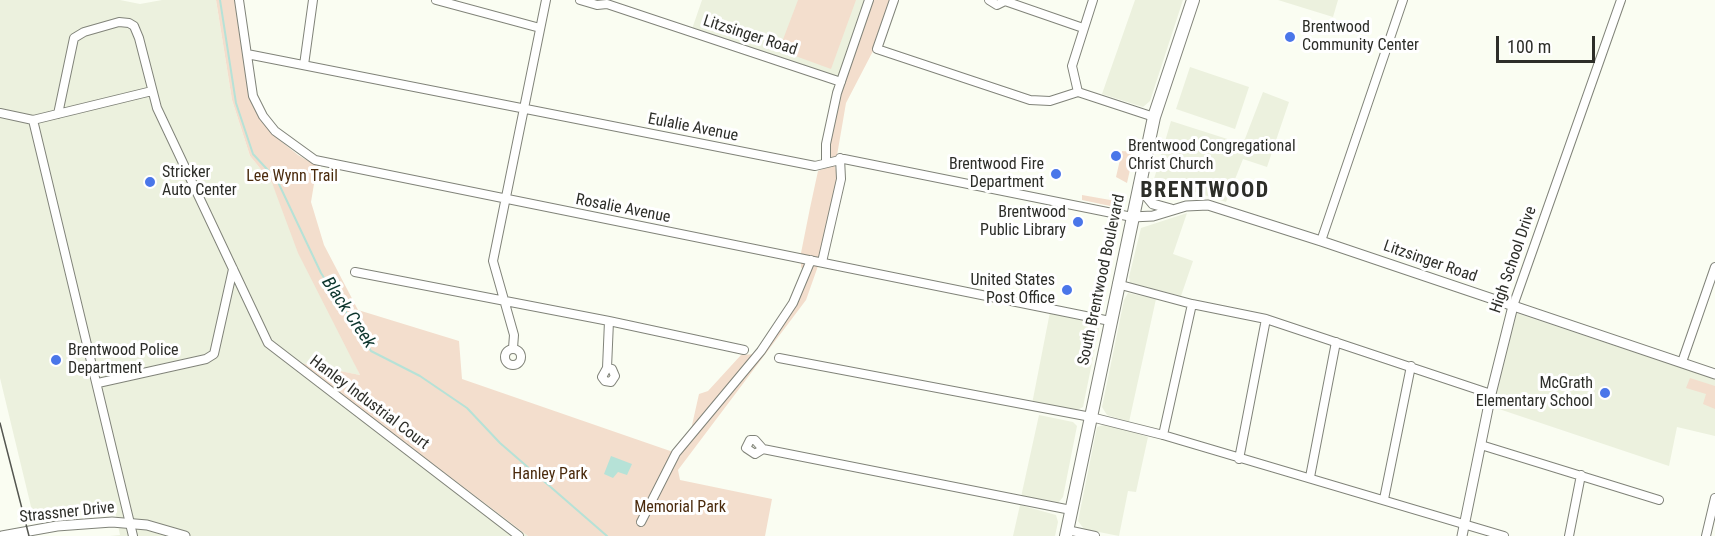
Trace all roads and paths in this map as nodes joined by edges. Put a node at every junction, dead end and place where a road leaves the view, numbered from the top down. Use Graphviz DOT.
graph roads {
  1 [pos="239,0"];
  2 [pos="313,0"];
  3 [pos="436,0"];
  4 [pos="546,0"];
  5 [pos="580,0"];
  6 [pos="869,0"];
  7 [pos="894,0"];
  8 [pos="989,0"];
  9 [pos="1005,0"];
  10 [pos="1093,0"];
  11 [pos="1193,0"];
  12 [pos="1403,0"];
  13 [pos="1621,0"];
  14 [pos="608,2"];
  15 [pos="540,28"];
  16 [pos="1083,28"];
  17 [pos="247,54"];
  18 [pos="304,65"];
  19 [pos="841,82"];
  20 [pos="152,91"];
  21 [pos="1078,92"];
  22 [pos="524,108"];
  23 [pos="0,113"];
  24 [pos="58,114"];
  25 [pos="1155,117"];
  26 [pos="33,120"];
  27 [pos="840,159"];
  28 [pos="826,163"];
  29 [pos="1142,174"];
  30 [pos="506,200"];
  31 [pos="1173,209"];
  32 [pos="1132,217"];
  33 [pos="1321,241"];
  34 [pos="812,260"];
  35 [pos="822,262"];
  36 [pos="1715,267"];
  37 [pos="233,269"];
  38 [pos="355,272"];
  39 [pos="1117,284"];
  40 [pos="504,302"];
  41 [pos="1192,304"];
  42 [pos="1513,306"];
  43 [pos="1266,319"];
  44 [pos="609,321"];
  45 [pos="1110,321"];
  46 [pos="1336,342"];
  47 [pos="513,348"];
  48 [pos="744,350"];
  49 [pos="779,358"];
  50 [pos="1682,362"];
  51 [pos="1411,366"];
  52 [pos="607,368"];
  53 [pos="1715,374"];
  54 [pos="98,383"];
  55 [pos="1491,394"];
  56 [pos="1091,417"];
  57 [pos="1163,435"];
  58 [pos="1481,445"];
  59 [pos="763,448"];
  60 [pos="1239,459"];
  61 [pos="1581,475"];
  62 [pos="1310,477"];
  63 [pos="1715,498"];
  64 [pos="1384,499"];
  65 [pos="1659,500"];
  66 [pos="1071,510"];
  67 [pos="641,522"];
  68 [pos="131,523"];
  69 [pos="1464,524"];
  70 [pos="1067,533"];
  71 [pos="2,535"];
  72 [pos="134,536"];
  73 [pos="185,536"];
  74 [pos="519,536"];
  75 [pos="1095,536"];
  76 [pos="1462,536"];
  77 [pos="1504,536"];
  78 [pos="1569,536"];
  79 [pos="1706,536"];
  1 -- 17 [label="street, Rosalie Avenue"];
  2 -- 18 [label="street"];
  3 -- 15 [label="street"];
  4 -- 15 [label="street"];
  5 -- 14 [label="street, Litzsinger Road"];
  6 -- 19 [label="street"];
  7 -- 21 [label="street"];
  8 -- 9 [label="street"];
  9 -- 16 [label="street"];
  10 -- 16 [label="street"];
  11 -- 25 [label="main road, South Brentwood Boulevard"];
  12 -- 33 [label="street"];
  13 -- 42 [label="street, High School Drive"];
  14 -- 19 [label="street, Litzsinger Road"];
  15 -- 22 [label="street"];
  16 -- 21 [label="street"];
  17 -- 18 [label="street, Eulalie Avenue"];
  17 -- 30 [label="street, Rosalie Avenue"];
  18 -- 22 [label="street, Eulalie Avenue"];
  19 -- 28 [label="street"];
  20 -- 24 [label="street"];
  20 -- 24 [label="street, Hanley Industrial Court"];
  20 -- 37 [label="street, Hanley Industrial Court"];
  21 -- 25 [label="street"];
  22 -- 28 [label="street, Eulalie Avenue"];
  22 -- 30 [label="street"];
  23 -- 26 [label="street"];
  24 -- 26 [label="street"];
  25 -- 29 [label="main road, South Brentwood Boulevard"];
  26 -- 54 [label="street"];
  27 -- 28 [label="street, Eulalie Avenue"];
  27 -- 32 [label="street, Eulalie Avenue"];
  27 -- 35 [label="street"];
  29 -- 31 [label="street"];
  29 -- 32 [label="main road, South Brentwood Boulevard"];
  30 -- 34 [label="street, Rosalie Avenue"];
  30 -- 40 [label="street"];
  31 -- 32 [label="street, Litzsinger Road"];
  31 -- 33 [label="street, Litzsinger Road"];
  32 -- 39 [label="main road, South Brentwood Boulevard"];
  33 -- 42 [label="street, Litzsinger Road"];
  34 -- 35 [label="street, Rosalie Avenue"];
  34 -- 67 [label="street"];
  35 -- 45 [label="street, Rosalie Avenue"];
  36 -- 50 [label="street"];
  37 -- 54 [label="street"];
  37 -- 74 [label="street, Hanley Industrial Court"];
  38 -- 40 [label="street"];
  39 -- 41 [label="street"];
  39 -- 45 [label="main road, South Brentwood Boulevard"];
  40 -- 44 [label="street"];
  40 -- 47 [label="street"];
  41 -- 43 [label="street"];
  41 -- 57 [label="street"];
  42 -- 50 [label="street, Litzsinger Road"];
  42 -- 55 [label="street, High School Drive"];
  43 -- 46 [label="street"];
  43 -- 60 [label="street"];
  44 -- 48 [label="street"];
  44 -- 52 [label="street"];
  45 -- 56 [label="main road, South Brentwood Boulevard"];
  46 -- 51 [label="street"];
  46 -- 62 [label="street"];
  49 -- 56 [label="street"];
  50 -- 53 [label="street, Litzsinger Road"];
  51 -- 55 [label="street"];
  51 -- 64 [label="street"];
  54 -- 68 [label="street"];
  55 -- 58 [label="street, High School Drive"];
  56 -- 57 [label="street"];
  56 -- 66 [label="main road, South Brentwood Boulevard"];
  57 -- 60 [label="street"];
  58 -- 61 [label="street"];
  58 -- 69 [label="street, High School Drive"];
  59 -- 66 [label="street"];
  60 -- 62 [label="street"];
  61 -- 65 [label="street"];
  61 -- 78 [label="street"];
  62 -- 64 [label="street"];
  63 -- 79 [label="street"];
  64 -- 69 [label="street"];
  66 -- 70 [label="main road, South Brentwood Boulevard"];
  68 -- 71 [label="street, Strassner Drive"];
  68 -- 72 [label="street"];
  68 -- 73 [label="street"];
  69 -- 76 [label="street, High School Drive"];
  69 -- 77 [label="street"];
  70 -- 75 [label="street"];
}
